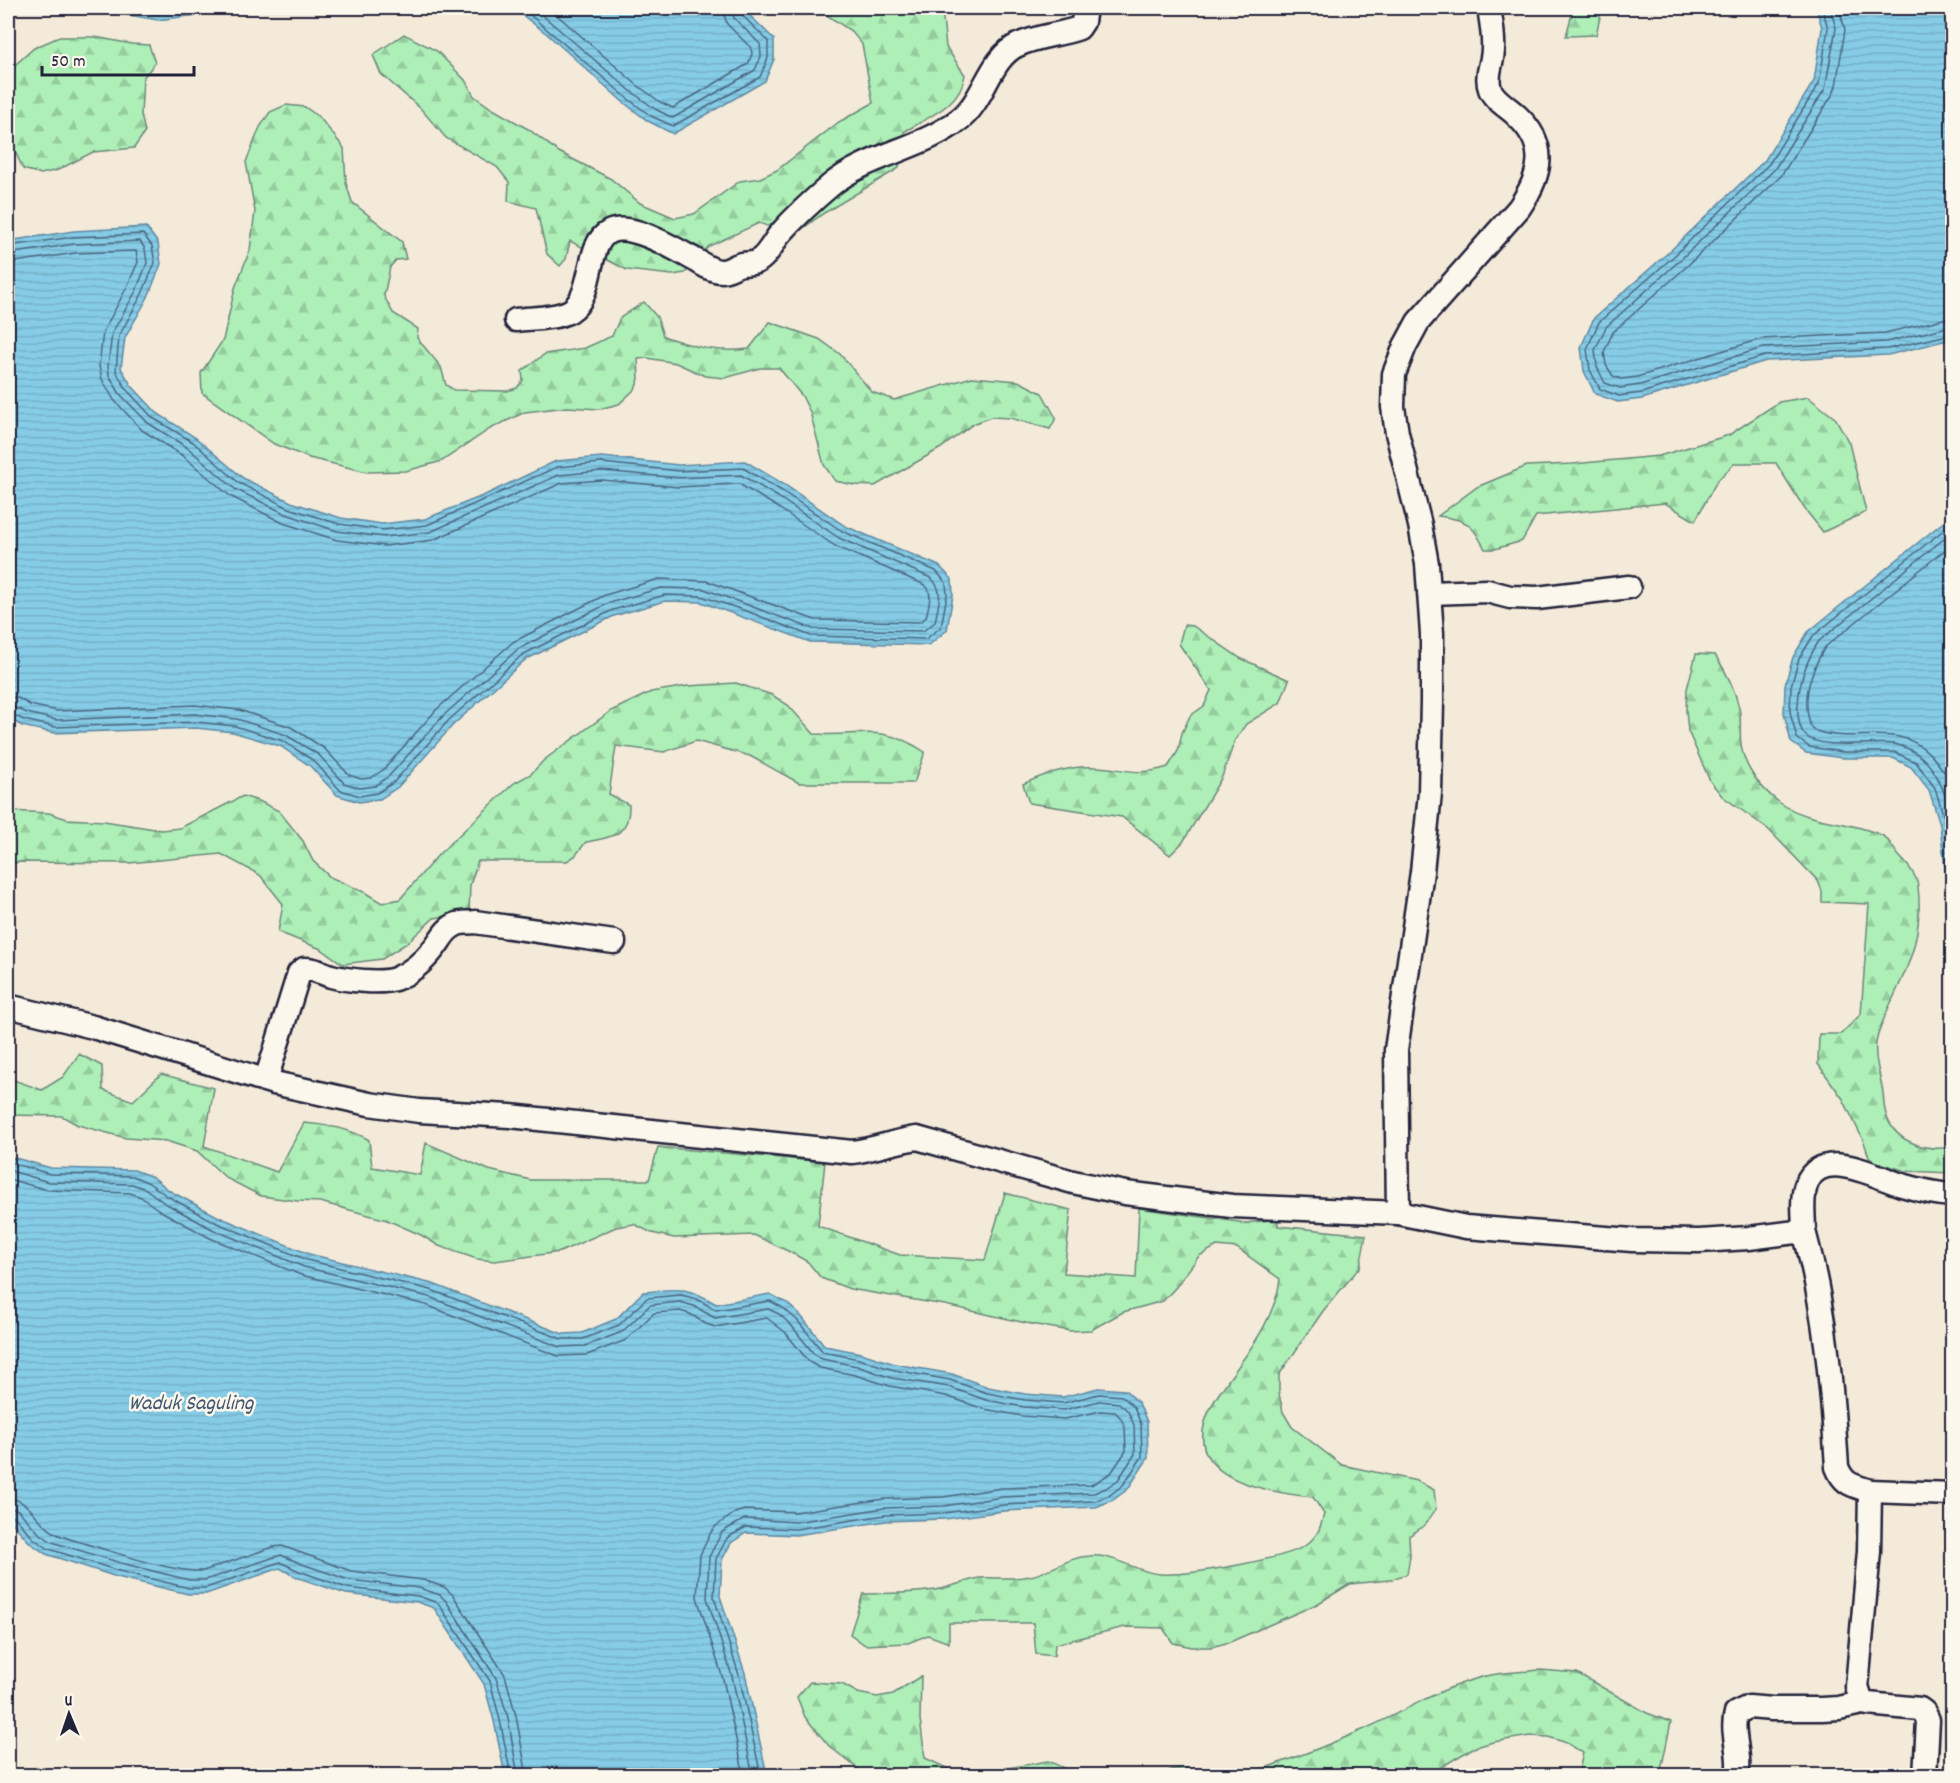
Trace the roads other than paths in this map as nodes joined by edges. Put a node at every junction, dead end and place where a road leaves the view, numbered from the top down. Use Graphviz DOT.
graph roads {
  1 [pos="1085,8"];
  2 [pos="1489,8"];
  3 [pos="516,320"];
  4 [pos="1629,587"];
  5 [pos="1430,593"];
  6 [pos="614,942"];
  7 [pos="8,1006"];
  8 [pos="266,1080"];
  9 [pos="1953,1195"];
  10 [pos="1398,1213"];
  11 [pos="1804,1231"];
  12 [pos="1870,1491"];
  13 [pos="1953,1494"];
  14 [pos="1862,1702"];
  15 [pos="1737,1776"];
  16 [pos="1925,1776"];
  1 -- 3 [label="street"];
  2 -- 5 [label="street"];
  4 -- 5 [label="street"];
  5 -- 10 [label="street"];
  6 -- 8 [label="street"];
  7 -- 8 [label="street"];
  8 -- 10 [label="street"];
  9 -- 11 [label="street"];
  10 -- 11 [label="street"];
  11 -- 12 [label="street"];
  12 -- 13 [label="street"];
  12 -- 14 [label="street"];
  14 -- 15 [label="street"];
  14 -- 16 [label="street"];
}
